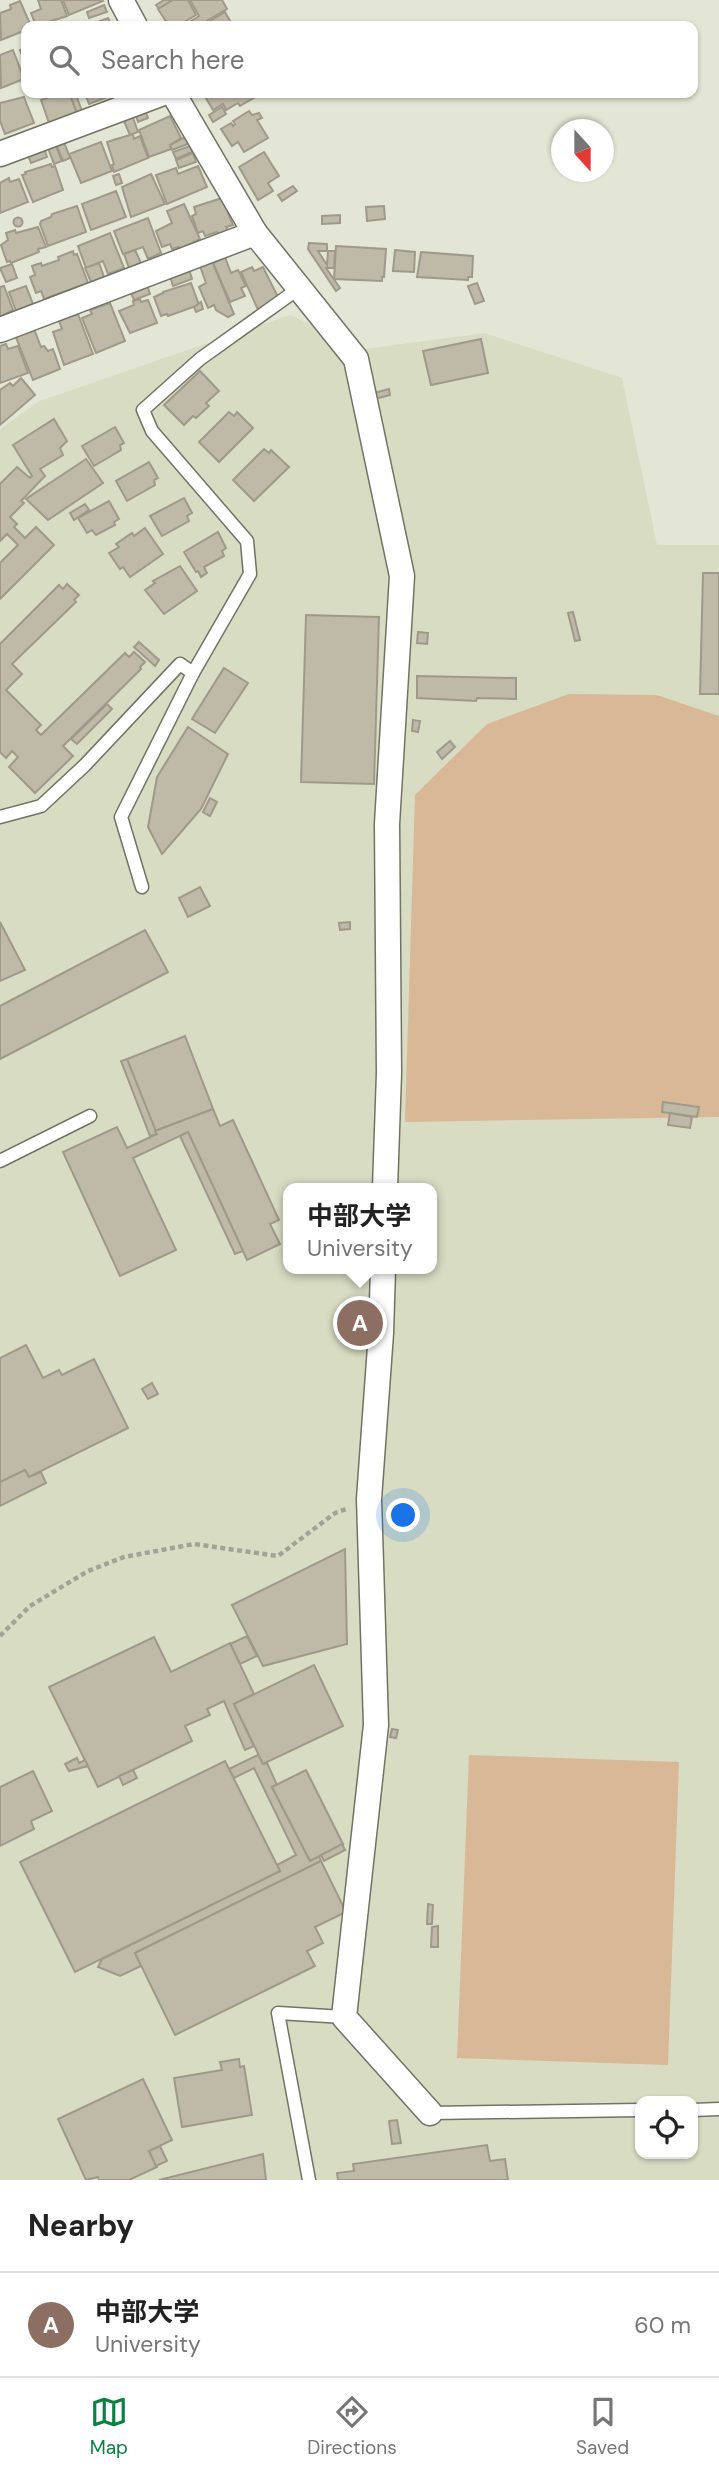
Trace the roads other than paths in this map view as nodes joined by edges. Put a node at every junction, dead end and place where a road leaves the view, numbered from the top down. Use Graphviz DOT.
graph roads {
  1 [pos="121,0"];
  2 [pos="132,21"];
  3 [pos="150,98"];
  4 [pos="176,98"];
  5 [pos="0,154"];
  6 [pos="255,233"];
  7 [pos="298,289"];
  8 [pos="0,330"];
  9 [pos="193,673"];
  10 [pos="0,817"];
  11 [pos="142,887"];
  12 [pos="90,1116"];
  13 [pos="0,1161"];
  14 [pos="386,1183"];
  15 [pos="383,1274"];
  16 [pos="344,2017"];
  17 [pos="719,2109"];
  18 [pos="635,2110"];
  19 [pos="698,2110"];
  20 [pos="430,2113"];
  21 [pos="309,2180"];
  1 -- 2 [label="street"];
  3 -- 5 [label="street"];
  4 -- 6 [label="street"];
  6 -- 7 [label="street"];
  6 -- 8 [label="street"];
  7 -- 9 [label="lane"];
  7 -- 14 [label="street"];
  9 -- 10 [label="lane"];
  9 -- 11 [label="lane"];
  12 -- 13 [label="lane"];
  15 -- 16 [label="street"];
  16 -- 20 [label="street"];
  16 -- 21 [label="lane"];
  17 -- 19 [label="lane"];
  18 -- 20 [label="lane"];
}
